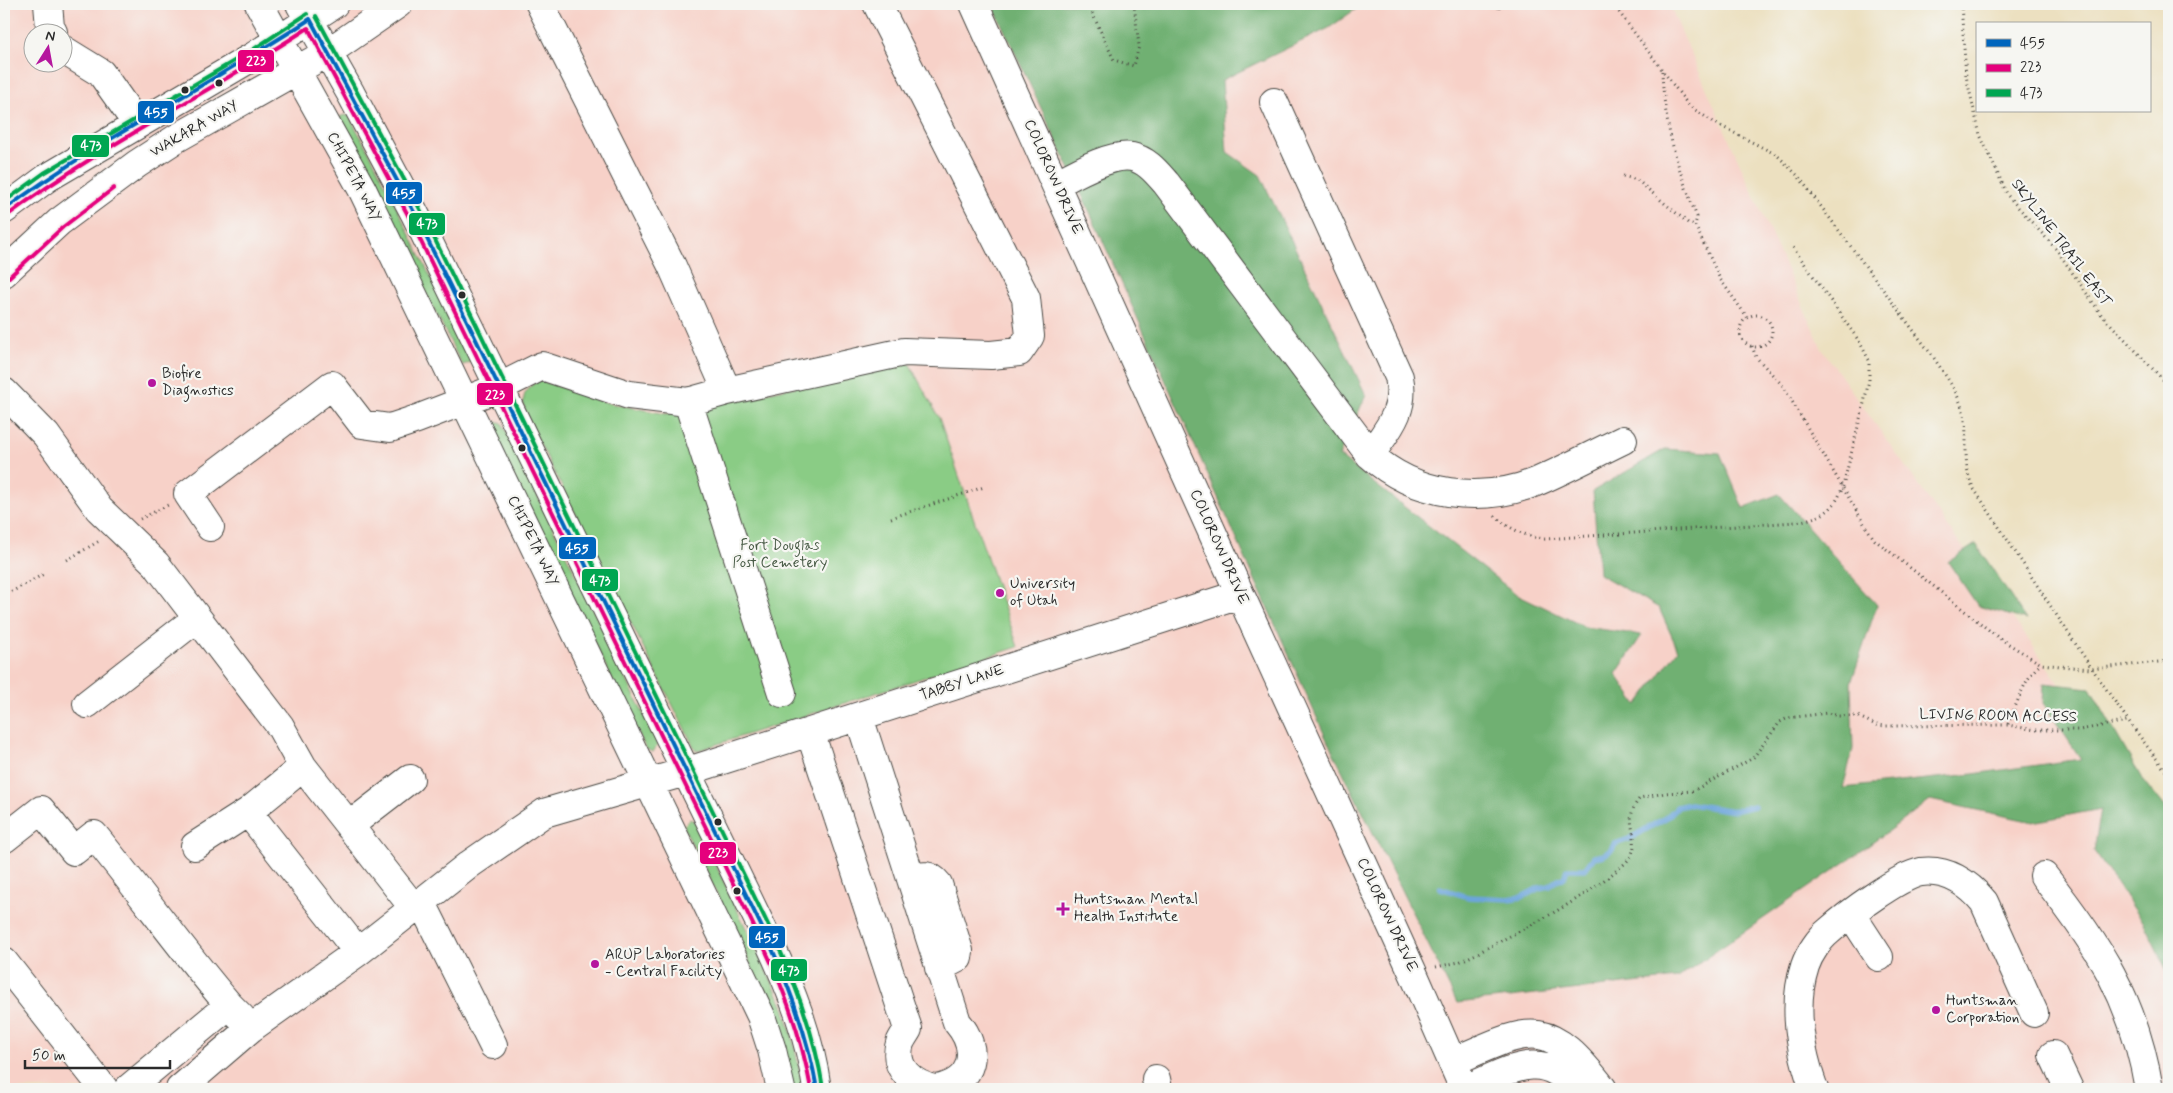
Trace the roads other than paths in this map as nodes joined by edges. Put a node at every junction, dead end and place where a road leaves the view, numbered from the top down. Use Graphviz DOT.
graph roads {
  1 [pos="48,4"];
  2 [pos="259,4"];
  3 [pos="334,4"];
  4 [pos="398,4"];
  5 [pos="540,4"];
  6 [pos="878,4"];
  7 [pos="974,4"];
  8 [pos="305,12"];
  9 [pos="50,22"];
  10 [pos="280,40"];
  11 [pos="327,53"];
  12 [pos="72,55"];
  13 [pos="296,71"];
  14 [pos="1274,102"];
  15 [pos="136,124"];
  16 [pos="1056,184"];
  17 [pos="4,210"];
  18 [pos="4,273"];
  19 [pos="500,387"];
  20 [pos="727,391"];
  21 [pos="4,392"];
  22 [pos="466,400"];
  23 [pos="688,402"];
  24 [pos="1623,440"];
  25 [pos="1370,455"];
  26 [pos="210,527"];
  27 [pos="1240,594"];
  28 [pos="197,618"];
  29 [pos="782,694"];
  30 [pos="87,704"];
  31 [pos="859,716"];
  32 [pos="810,732"];
  33 [pos="303,767"];
  34 [pos="685,772"];
  35 [pos="410,779"];
  36 [pos="649,782"];
  37 [pos="248,812"];
  38 [pos="349,826"];
  39 [pos="4,839"];
  40 [pos="195,846"];
  41 [pos="2044,876"];
  42 [pos="417,904"];
  43 [pos="1851,914"];
  44 [pos="358,952"];
  45 [pos="1879,957"];
  46 [pos="4,962"];
  47 [pos="229,1005"];
  48 [pos="2034,1013"];
  49 [pos="251,1028"];
  50 [pos="1540,1035"];
  51 [pos="494,1045"];
  52 [pos="2053,1055"];
  53 [pos="1452,1062"];
  54 [pos="1534,1064"];
  55 [pos="104,1089"];
  56 [pos="128,1089"];
  57 [pos="180,1089"];
  58 [pos="781,1089"];
  59 [pos="818,1089"];
  60 [pos="936,1089"];
  61 [pos="1464,1089"];
  62 [pos="1575,1089"];
  63 [pos="1603,1089"];
  64 [pos="1814,1089"];
  65 [pos="2069,1089"];
  66 [pos="2149,1089"];
  1 -- 9 [label="street"];
  2 -- 10 [label="street, CHIPETA WAY"];
  3 -- 8 [label="street"];
  4 -- 11 [label="street, WAKARA WAY"];
  5 -- 20 [label="street"];
  6 -- 20 [label="street"];
  7 -- 16 [label="street, COLOROW DRIVE"];
  8 -- 10 [label="street"];
  8 -- 11 [label="street"];
  10 -- 13 [label="street, CHIPETA WAY"];
  10 -- 15 [label="street"];
  11 -- 13 [label="street, WAKARA WAY"];
  11 -- 19 [label="street"];
  12 -- 15 [label="street"];
  13 -- 18 [label="street, WAKARA WAY"];
  13 -- 22 [label="street, CHIPETA WAY"];
  14 -- 25 [label="street"];
  15 -- 17 [label="street"];
  16 -- 25 [label="street"];
  16 -- 27 [label="street, COLOROW DRIVE"];
  19 -- 22 [label="street"];
  19 -- 23 [label="street"];
  19 -- 34 [label="street"];
  20 -- 23 [label="street"];
  21 -- 28 [label="street"];
  22 -- 26 [label="street"];
  22 -- 36 [label="street, CHIPETA WAY"];
  23 -- 29 [label="street"];
  24 -- 25 [label="street"];
  27 -- 31 [label="street, TABBY LANE"];
  27 -- 53 [label="street, COLOROW DRIVE"];
  28 -- 30 [label="street"];
  28 -- 33 [label="street"];
  31 -- 32 [label="street, TABBY LANE"];
  31 -- 60 [label="street"];
  32 -- 34 [label="street, TABBY LANE"];
  32 -- 60 [label="street"];
  33 -- 37 [label="street"];
  33 -- 38 [label="street"];
  34 -- 36 [label="street, TABBY LANE"];
  34 -- 59 [label="street"];
  35 -- 38 [label="street"];
  36 -- 42 [label="street, TABBY LANE"];
  36 -- 58 [label="street, CHIPETA WAY"];
  37 -- 40 [label="street"];
  37 -- 44 [label="street"];
  38 -- 42 [label="street"];
  39 -- 47 [label="street"];
  41 -- 66 [label="street"];
  42 -- 44 [label="street, TABBY LANE"];
  42 -- 51 [label="street"];
  43 -- 45 [label="street"];
  43 -- 48 [label="street"];
  43 -- 64 [label="street"];
  44 -- 49 [label="street, TABBY LANE"];
  46 -- 55 [label="street"];
  47 -- 49 [label="street"];
  47 -- 56 [label="street"];
  49 -- 57 [label="street, TABBY LANE"];
  50 -- 53 [label="street"];
  50 -- 54 [label="street"];
  50 -- 63 [label="street"];
  52 -- 65 [label="street"];
  53 -- 61 [label="street, COLOROW DRIVE"];
  54 -- 61 [label="street"];
  54 -- 62 [label="street"];
}
